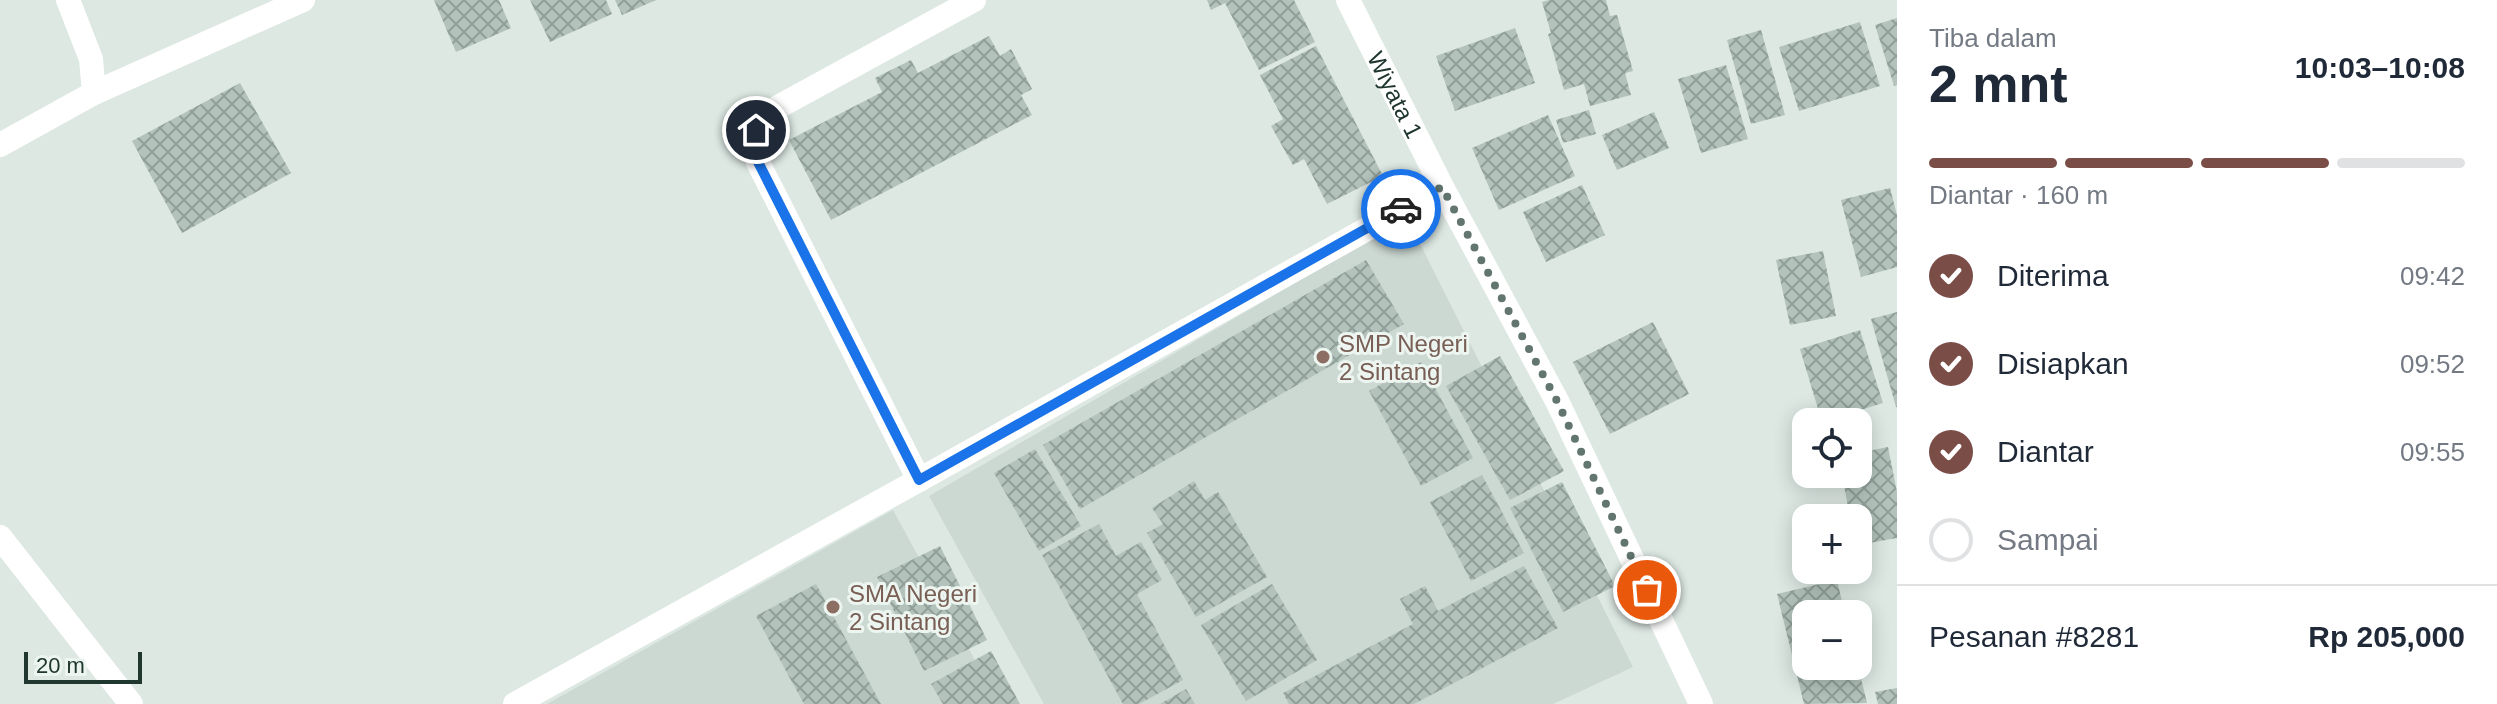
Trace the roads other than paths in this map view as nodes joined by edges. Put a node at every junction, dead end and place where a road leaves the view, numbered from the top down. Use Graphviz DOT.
graph roads {
  1 [pos="68,0"];
  2 [pos="303,0"];
  3 [pos="974,0"];
  4 [pos="1348,0"];
  5 [pos="94,93"];
  6 [pos="0,145"];
  7 [pos="1442,187"];
  8 [pos="919,480"];
  9 [pos="0,537"];
  10 [pos="131,704"];
  11 [pos="515,704"];
  12 [pos="1701,704"];
  1 -- 5 [label="street"];
  2 -- 5 [label="street"];
  3 -- 8 [label="street"];
  4 -- 7 [label="street, Wiyata 1"];
  5 -- 6 [label="street"];
  7 -- 8 [label="street"];
  7 -- 12 [label="street, Wiyata 1"];
  8 -- 11 [label="street"];
  9 -- 10 [label="street"];
}
